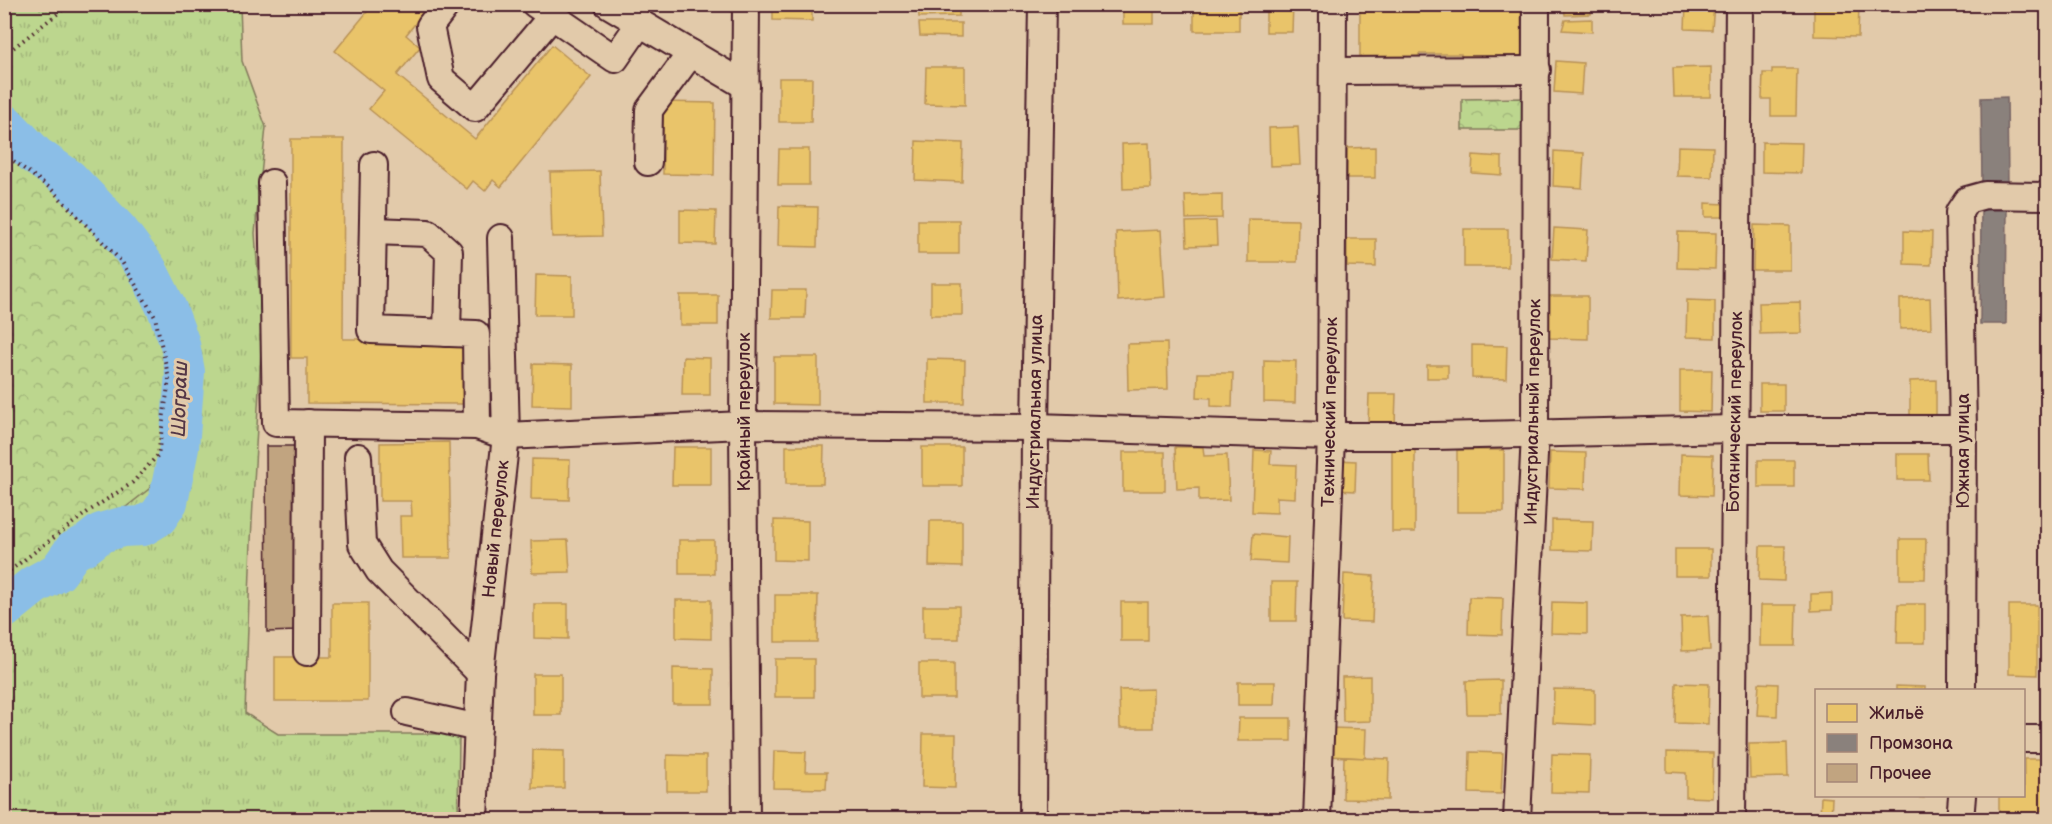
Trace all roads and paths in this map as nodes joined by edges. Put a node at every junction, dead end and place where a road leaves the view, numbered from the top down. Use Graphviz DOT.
graph roads {
  1 [pos="70,4"];
  2 [pos="447,4"];
  3 [pos="608,4"];
  4 [pos="746,4"];
  5 [pos="1042,4"];
  6 [pos="1333,4"];
  7 [pos="1536,4"];
  8 [pos="1739,4"];
  9 [pos="544,10"];
  10 [pos="640,23"];
  11 [pos="691,53"];
  12 [pos="4,55"];
  13 [pos="1537,70"];
  14 [pos="1333,71"];
  15 [pos="746,86"];
  16 [pos="4,154"];
  17 [pos="648,162"];
  18 [pos="374,165"];
  19 [pos="272,183"];
  20 [pos="2048,196"];
  21 [pos="373,231"];
  22 [pos="501,238"];
  23 [pos="447,333"];
  24 [pos="308,423"];
  25 [pos="743,425"];
  26 [pos="477,426"];
  27 [pos="1035,426"];
  28 [pos="1735,429"];
  29 [pos="1963,429"];
  30 [pos="1535,433"];
  31 [pos="506,436"];
  32 [pos="1331,436"];
  33 [pos="358,457"];
  34 [pos="4,575"];
  35 [pos="307,652"];
  36 [pos="480,673"];
  37 [pos="1962,689"];
  38 [pos="407,712"];
  39 [pos="478,728"];
  40 [pos="2025,739"];
  41 [pos="2048,739"];
  42 [pos="1962,797"];
  43 [pos="474,819"];
  44 [pos="746,819"];
  45 [pos="1033,819"];
  46 [pos="1317,819"];
  47 [pos="1517,819"];
  48 [pos="1732,819"];
  49 [pos="1960,819"];
  1 -- 12 [label="path"];
  2 -- 9 [label="street"];
  3 -- 10 [label="street"];
  4 -- 15 [label="street, Крайный переулок"];
  5 -- 27 [label="street, Индустриальная улица"];
  6 -- 14 [label="street, Технический переулок"];
  7 -- 13 [label="street, Индустриальный переулок"];
  8 -- 28 [label="street, Ботанический переулок"];
  9 -- 10 [label="street"];
  10 -- 11 [label="street"];
  11 -- 15 [label="street"];
  11 -- 17 [label="street"];
  13 -- 14 [label="street"];
  13 -- 30 [label="street, Индустриальный переулок"];
  14 -- 32 [label="street, Технический переулок"];
  15 -- 25 [label="street, Крайный переулок"];
  16 -- 34 [label="path"];
  18 -- 21 [label="street"];
  19 -- 24 [label="street"];
  20 -- 29 [label="street, Южная улица"];
  21 -- 23 [label="street"];
  21 -- 23 [label="street"];
  22 -- 31 [label="street, Новый переулок"];
  23 -- 26 [label="street"];
  24 -- 26 [label="street"];
  24 -- 35 [label="street"];
  25 -- 27 [label="street"];
  25 -- 31 [label="street"];
  25 -- 44 [label="street, Крайный переулок"];
  26 -- 31 [label="street"];
  27 -- 32 [label="street"];
  27 -- 45 [label="street, Индустриальная улица"];
  28 -- 29 [label="street"];
  28 -- 30 [label="street"];
  28 -- 48 [label="street, Ботанический переулок"];
  29 -- 37 [label="street, Южная улица"];
  30 -- 32 [label="street"];
  30 -- 47 [label="street, Индустриальный переулок"];
  31 -- 36 [label="street, Новый переулок"];
  32 -- 46 [label="street, Технический переулок"];
  33 -- 36 [label="street"];
  36 -- 39 [label="street, Новый переулок"];
  38 -- 39 [label="street"];
  39 -- 43 [label="street, Новый переулок"];
  40 -- 41 [label="street"];
  42 -- 49 [label="street"];
}
